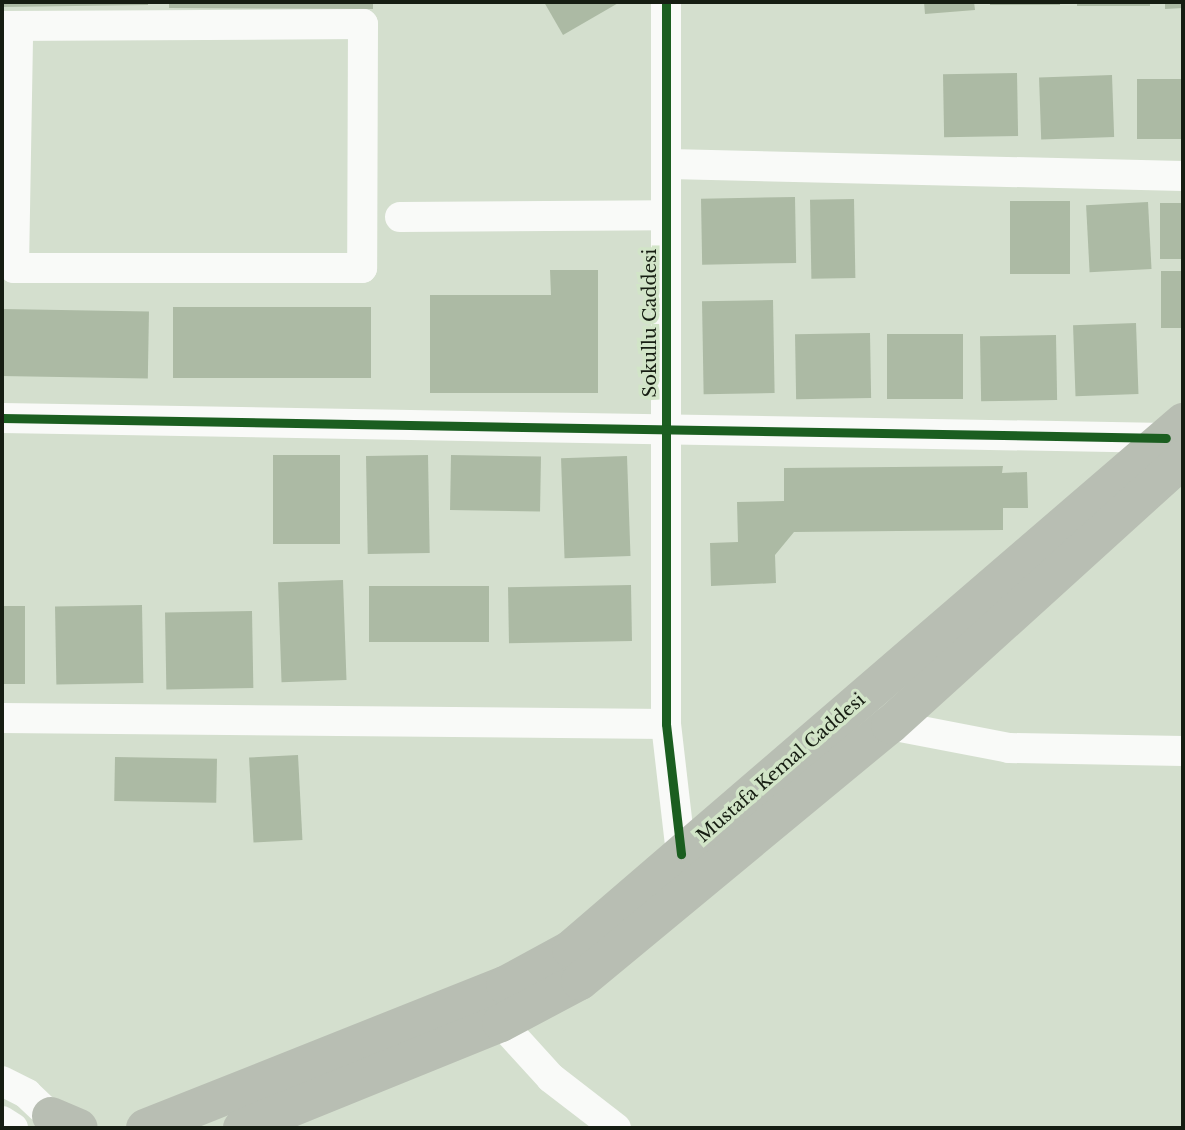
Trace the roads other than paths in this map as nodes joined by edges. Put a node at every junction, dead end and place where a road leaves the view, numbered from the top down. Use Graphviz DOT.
graph roads {
  1 [pos="666,2"];
  2 [pos="10,27"];
  3 [pos="669,164"];
  4 [pos="1183,176"];
  5 [pos="664,215"];
  6 [pos="400,217"];
  7 [pos="2,418"];
  8 [pos="666,426"];
  9 [pos="1177,439"];
  10 [pos="2,718"];
  11 [pos="666,724"];
  12 [pos="890,725"];
  13 [pos="1183,751"];
  14 [pos="681,854"];
  15 [pos="501,1023"];
  16 [pos="2,1081"];
  17 [pos="2,1121"];
  18 [pos="64,1124"];
  19 [pos="13,1128"];
  20 [pos="145,1128"];
  21 [pos="242,1128"];
  22 [pos="616,1128"];
  1 -- 3 [label="street, Sokullu Caddesi"];
  2 -- 2 [label="street"];
  3 -- 4 [label="street"];
  3 -- 5 [label="street, Sokullu Caddesi"];
  5 -- 6 [label="street"];
  5 -- 8 [label="street, Sokullu Caddesi"];
  7 -- 8 [label="street"];
  8 -- 9 [label="street"];
  8 -- 11 [label="street, Sokullu Caddesi"];
  9 -- 12 [label="main road, Mustafa Kemal Caddesi"];
  9 -- 14 [label="main road, Mustafa Kemal Caddesi"];
  10 -- 11 [label="street"];
  11 -- 14 [label="street, Sokullu Caddesi"];
  12 -- 13 [label="street"];
  12 -- 15 [label="main road, Mustafa Kemal Caddesi"];
  14 -- 20 [label="main road, Mustafa Kemal Caddesi"];
  15 -- 21 [label="main road, Mustafa Kemal Caddesi"];
  15 -- 22 [label="street"];
  16 -- 18 [label="street"];
  17 -- 19 [label="street"];
}
